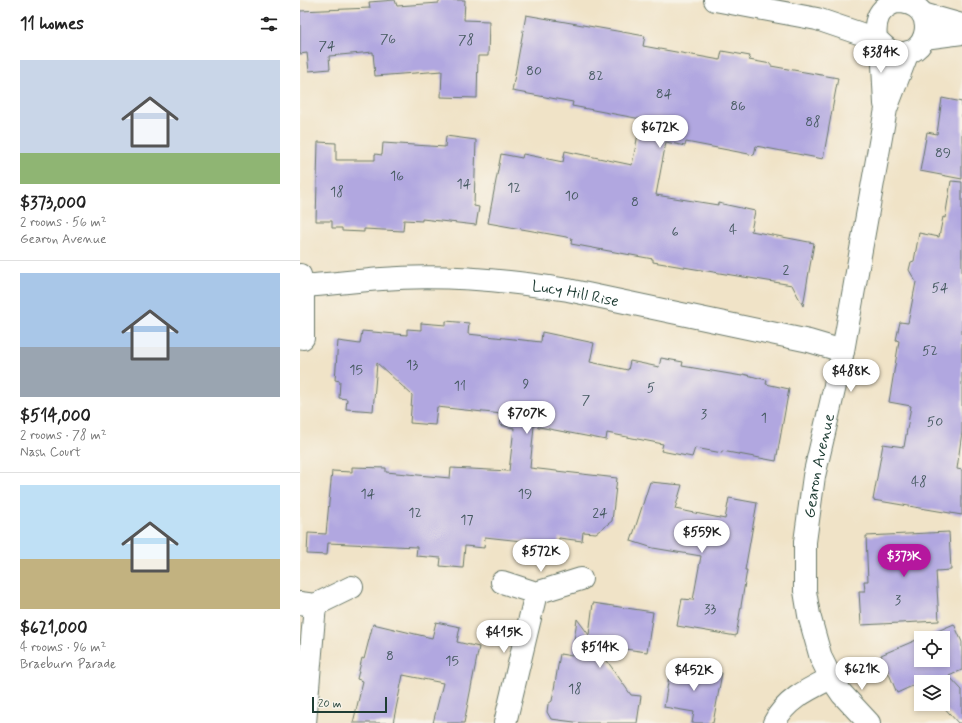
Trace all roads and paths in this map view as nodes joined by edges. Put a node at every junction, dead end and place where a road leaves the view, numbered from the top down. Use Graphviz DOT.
graph roads {
  1 [pos="715,0"];
  2 [pos="887,6"];
  3 [pos="921,8"];
  4 [pos="817,19"];
  5 [pos="962,25"];
  6 [pos="962,33"];
  7 [pos="879,42"];
  8 [pos="916,45"];
  9 [pos="886,109"];
  10 [pos="301,280"];
  11 [pos="303,338"];
  12 [pos="843,351"];
  13 [pos="580,579"];
  14 [pos="502,582"];
  15 [pos="352,587"];
  16 [pos="536,593"];
  17 [pos="308,604"];
  18 [pos="831,678"];
  19 [pos="305,723"];
  20 [pos="505,723"];
  21 [pos="774,723"];
  22 [pos="869,723"];
  1 -- 4 [label="street"];
  2 -- 3 [label="street"];
  2 -- 4 [label="street"];
  2 -- 7 [label="street"];
  3 -- 5 [label="street"];
  3 -- 8 [label="street"];
  4 -- 7 [label="street"];
  6 -- 8 [label="street"];
  7 -- 8 [label="street"];
  7 -- 9 [label="street, Gearon Avenue"];
  8 -- 9 [label="street, Gearon Avenue"];
  9 -- 12 [label="street, Gearon Avenue"];
  10 -- 11 [label="street, Lucy Hill Rise"];
  10 -- 12 [label="street, Lucy Hill Rise"];
  12 -- 18 [label="street, Gearon Avenue"];
  13 -- 16 [label="street"];
  14 -- 16 [label="street"];
  15 -- 17 [label="street"];
  16 -- 20 [label="street"];
  17 -- 19 [label="street"];
  18 -- 21 [label="street"];
  18 -- 22 [label="street, Gearon Avenue"];
}
